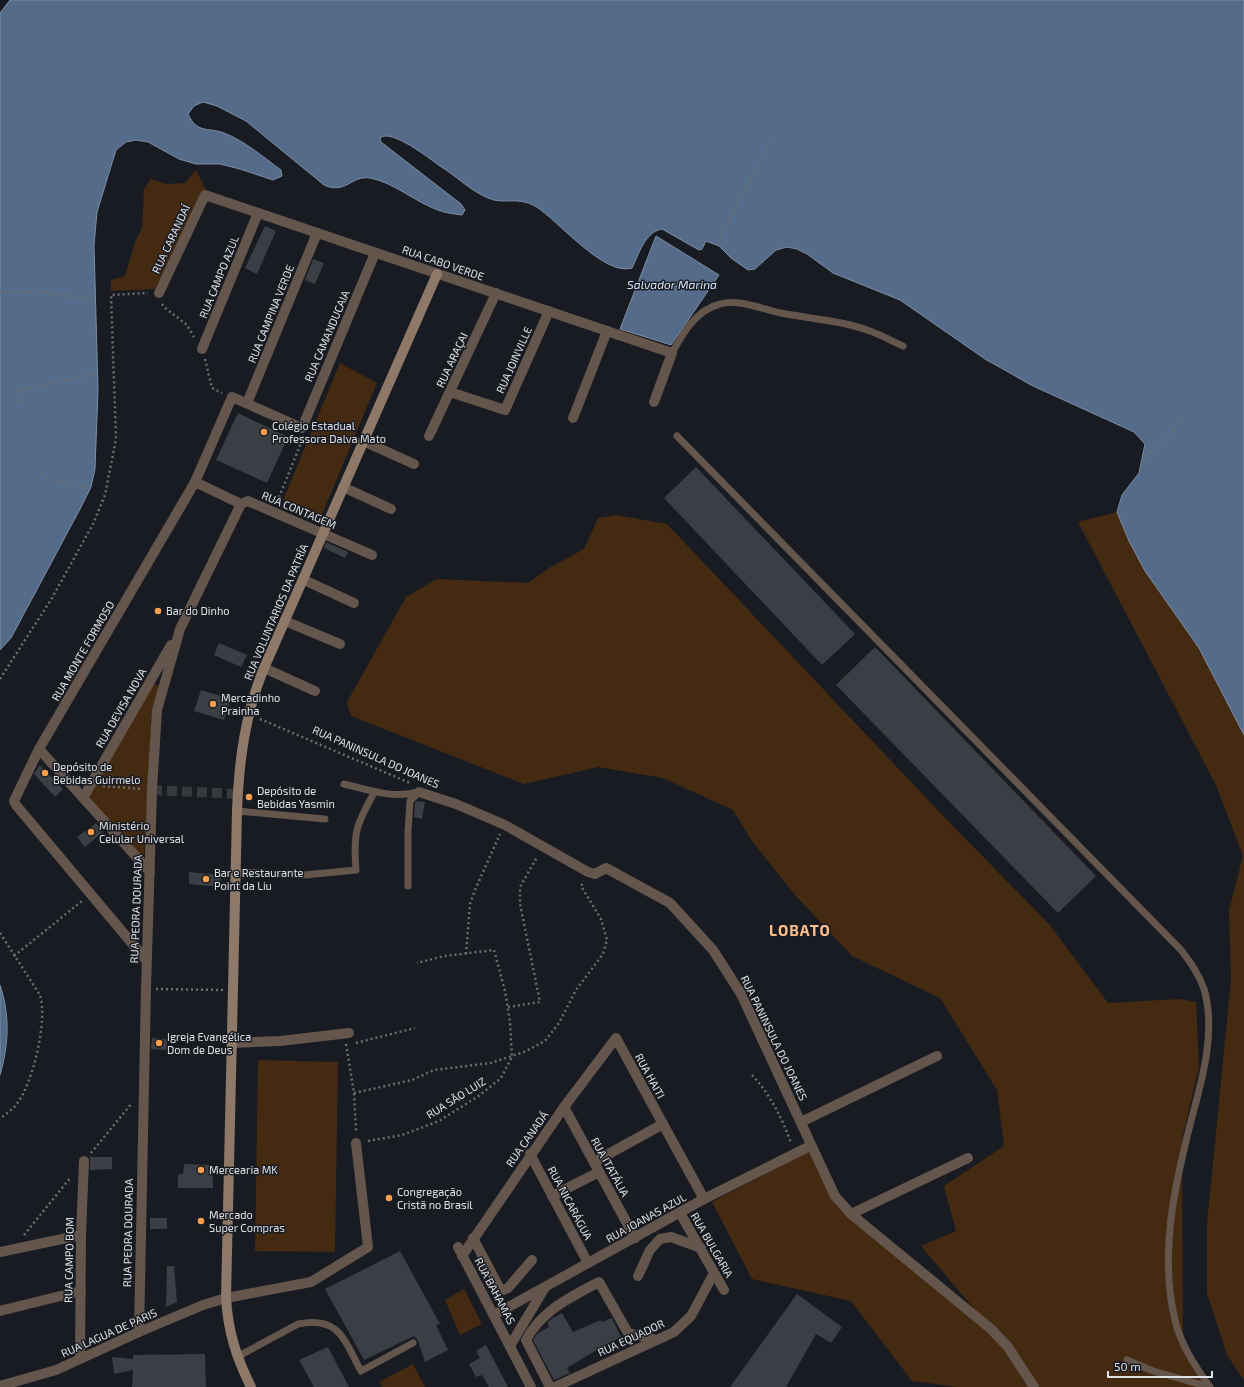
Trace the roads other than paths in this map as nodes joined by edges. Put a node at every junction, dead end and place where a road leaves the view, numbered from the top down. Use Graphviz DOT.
graph roads {
  1 [pos="205,195"];
  2 [pos="258,213"];
  3 [pos="317,233"];
  4 [pos="375,253"];
  5 [pos="437,274"];
  6 [pos="159,293"];
  7 [pos="496,294"];
  8 [pos="548,311"];
  9 [pos="607,331"];
  10 [pos="903,346"];
  11 [pos="202,349"];
  12 [pos="672,353"];
  13 [pos="450,392"];
  14 [pos="654,402"];
  15 [pos="247,403"];
  16 [pos="573,418"];
  17 [pos="302,428"];
  18 [pos="429,436"];
  19 [pos="677,436"];
  20 [pos="363,441"];
  21 [pos="414,464"];
  22 [pos="195,482"];
  23 [pos="343,487"];
  24 [pos="241,504"];
  25 [pos="391,509"];
  26 [pos="323,533"];
  27 [pos="372,555"];
  28 [pos="304,580"];
  29 [pos="354,603"];
  30 [pos="285,621"];
  31 [pos="180,629"];
  32 [pos="340,644"];
  33 [pos="264,668"];
  34 [pos="315,691"];
  35 [pos="39,749"];
  36 [pos="344,784"];
  37 [pos="419,792"];
  38 [pos="374,793"];
  39 [pos="83,798"];
  40 [pos="237,811"];
  41 [pos="325,819"];
  42 [pos="150,872"];
  43 [pos="236,872"];
  44 [pos="408,886"];
  45 [pos="146,960"];
  46 [pos="347,1034"];
  47 [pos="616,1038"];
  48 [pos="232,1043"];
  49 [pos="936,1056"];
  50 [pos="564,1107"];
  51 [pos="801,1122"];
  52 [pos="663,1124"];
  53 [pos="356,1143"];
  54 [pos="810,1146"];
  55 [pos="530,1154"];
  56 [pos="968,1158"];
  57 [pos="84,1161"];
  58 [pos="594,1162"];
  59 [pos="599,1172"];
  60 [pos="552,1196"];
  61 [pos="704,1200"];
  62 [pos="680,1213"];
  63 [pos="851,1214"];
  64 [pos="81,1235"];
  65 [pos="474,1238"];
  66 [pos="635,1238"];
  67 [pos="701,1248"];
  68 [pos="460,1251"];
  69 [pos="0,1252"];
  70 [pos="532,1260"];
  71 [pos="588,1263"];
  72 [pos="714,1273"];
  73 [pos="638,1276"];
  74 [pos="544,1288"];
  75 [pos="724,1290"];
  76 [pos="81,1291"];
  77 [pos="226,1298"];
  78 [pos="0,1311"];
  79 [pos="494,1315"];
  80 [pos="139,1332"];
  81 [pos="657,1340"];
  82 [pos="413,1343"];
  83 [pos="510,1346"];
  84 [pos="237,1356"];
  85 [pos="80,1359"];
  86 [pos="1127,1360"];
  87 [pos="0,1386"];
  88 [pos="251,1387"];
  89 [pos="531,1387"];
  90 [pos="550,1387"];
  91 [pos="555,1387"];
  92 [pos="1034,1387"];
  93 [pos="1210,1387"];
  1 -- 2 [label="street, RUA CABO VERDE"];
  1 -- 6 [label="street, RUA CARANDAÍ"];
  2 -- 3 [label="street, RUA CABO VERDE"];
  2 -- 11 [label="street, RUA CAMPO AZUL"];
  3 -- 4 [label="street, RUA CABO VERDE"];
  3 -- 15 [label="street, RUA CAMPINA VERDE"];
  4 -- 5 [label="street, RUA CABO VERDE"];
  4 -- 17 [label="street, RUA CAMANDUCAIA"];
  5 -- 7 [label="street, RUA CABO VERDE"];
  5 -- 20 [label="street, RUA VOLUNTARIOS DA PATRÍA"];
  7 -- 8 [label="street, RUA CABO VERDE"];
  7 -- 13 [label="street, RUA ARAÇAI"];
  8 -- 9 [label="street, RUA CABO VERDE"];
  8 -- 13 [label="street, RUA JOINVILLE"];
  9 -- 12 [label="street, RUA CABO VERDE"];
  9 -- 16 [label="street"];
  10 -- 12 [label="lane"];
  12 -- 14 [label="street"];
  13 -- 18 [label="street, RUA ARAÇAI"];
  15 -- 17 [label="street, RUA MONTE FORMOSO"];
  15 -- 22 [label="street, RUA MONTE FORMOSO"];
  19 -- 93 [label="lane"];
  20 -- 21 [label="street"];
  20 -- 23 [label="street, RUA VOLUNTARIOS DA PATRÍA"];
  22 -- 24 [label="street, RUA CONTAGEM"];
  22 -- 35 [label="street, RUA MONTE FORMOSO"];
  23 -- 25 [label="street"];
  23 -- 26 [label="street, RUA VOLUNTARIOS DA PATRÍA"];
  24 -- 26 [label="street, RUA CONTAGEM"];
  24 -- 31 [label="street, RUA PEDRA DOURADA"];
  26 -- 27 [label="street, RUA CONTAGEM"];
  26 -- 28 [label="street, RUA VOLUNTARIOS DA PATRÍA"];
  28 -- 29 [label="street"];
  28 -- 30 [label="street, RUA VOLUNTARIOS DA PATRÍA"];
  30 -- 32 [label="street"];
  30 -- 33 [label="street, RUA VOLUNTARIOS DA PATRÍA"];
  31 -- 39 [label="street, RUA DEVISA NOVA"];
  31 -- 42 [label="street, RUA PEDRA DOURADA"];
  33 -- 34 [label="street"];
  33 -- 40 [label="street, RUA VOLUNTARIOS DA PATRÍA"];
  35 -- 39 [label="street"];
  35 -- 45 [label="street, RUA MONTE FORMOSO"];
  36 -- 38 [label="lane"];
  37 -- 38 [label="lane"];
  37 -- 44 [label="lane"];
  37 -- 51 [label="street, RUA PANINSULA DO JOANES"];
  38 -- 43 [label="lane"];
  39 -- 42 [label="street"];
  40 -- 41 [label="lane"];
  40 -- 43 [label="street, RUA VOLUNTARIOS DA PATRÍA"];
  42 -- 45 [label="street, RUA PEDRA DOURADA"];
  43 -- 48 [label="street, RUA VOLUNTARIOS DA PATRÍA"];
  45 -- 80 [label="street, RUA PEDRA DOURADA"];
  46 -- 48 [label="street"];
  47 -- 50 [label="street, RUA CANADÁ"];
  47 -- 52 [label="street, RUA HAITI"];
  48 -- 77 [label="street, RUA VOLUNTARIOS DA PATRÍA"];
  49 -- 51 [label="street"];
  50 -- 55 [label="street, RUA CANADÁ"];
  50 -- 58 [label="street, RUA ITATÁLIA"];
  51 -- 54 [label="street, RUA PANINSULA DO JOANES"];
  52 -- 58 [label="street"];
  52 -- 61 [label="street, RUA HAITI"];
  53 -- 77 [label="street, RUA LAGUA DE PARIS"];
  54 -- 61 [label="street, RUA JOANAS AZUL"];
  54 -- 63 [label="street, RUA PANINSULA DO JOANES"];
  55 -- 60 [label="street, RUA NICARÁGUA"];
  55 -- 65 [label="street, RUA CANADÁ"];
  56 -- 63 [label="street"];
  57 -- 64 [label="street, RUA CAMPO BOM"];
  58 -- 59 [label="street, RUA ITATÁLIA"];
  59 -- 60 [label="street"];
  59 -- 66 [label="street, RUA ITATÁLIA"];
  60 -- 71 [label="street, RUA NICARÁGUA"];
  61 -- 62 [label="street, RUA JOANAS AZUL"];
  62 -- 66 [label="street, RUA JOANAS AZUL"];
  62 -- 67 [label="street, RUA BULGARIA"];
  63 -- 92 [label="street, RUA PANINSULA DO JOANES"];
  64 -- 69 [label="street"];
  64 -- 76 [label="street, RUA CAMPO BOM"];
  65 -- 68 [label="street, RUA CANADÁ"];
  65 -- 70 [label="street, RUA BAHAMAS"];
  66 -- 71 [label="street, RUA JOANAS AZUL"];
  67 -- 72 [label="street, RUA BULGARIA"];
  67 -- 73 [label="street"];
  68 -- 79 [label="street, RUA BAHAMAS"];
  71 -- 74 [label="street, RUA JOANAS AZUL"];
  72 -- 75 [label="street, RUA BULGARIA"];
  72 -- 81 [label="street, RUA EQUADOR"];
  74 -- 79 [label="street, RUA JOANAS AZUL"];
  74 -- 83 [label="street, RUA BAHAMAS"];
  76 -- 78 [label="street"];
  76 -- 85 [label="street, RUA CAMPO BOM"];
  77 -- 80 [label="street, RUA LAGUA DE PARIS"];
  77 -- 84 [label="street, RUA VOLUNTARIOS DA PATRÍA"];
  79 -- 83 [label="street, RUA BAHAMAS"];
  80 -- 85 [label="street, RUA LAGUA DE PARIS"];
  81 -- 90 [label="street"];
  81 -- 91 [label="street, RUA EQUADOR"];
  82 -- 84 [label="lane"];
  83 -- 89 [label="street, RUA BAHAMAS"];
  84 -- 88 [label="street, RUA VOLUNTARIOS DA PATRÍA"];
  85 -- 87 [label="street, RUA LAGUA DE PARIS"];
  86 -- 93 [label="lane"];
}
